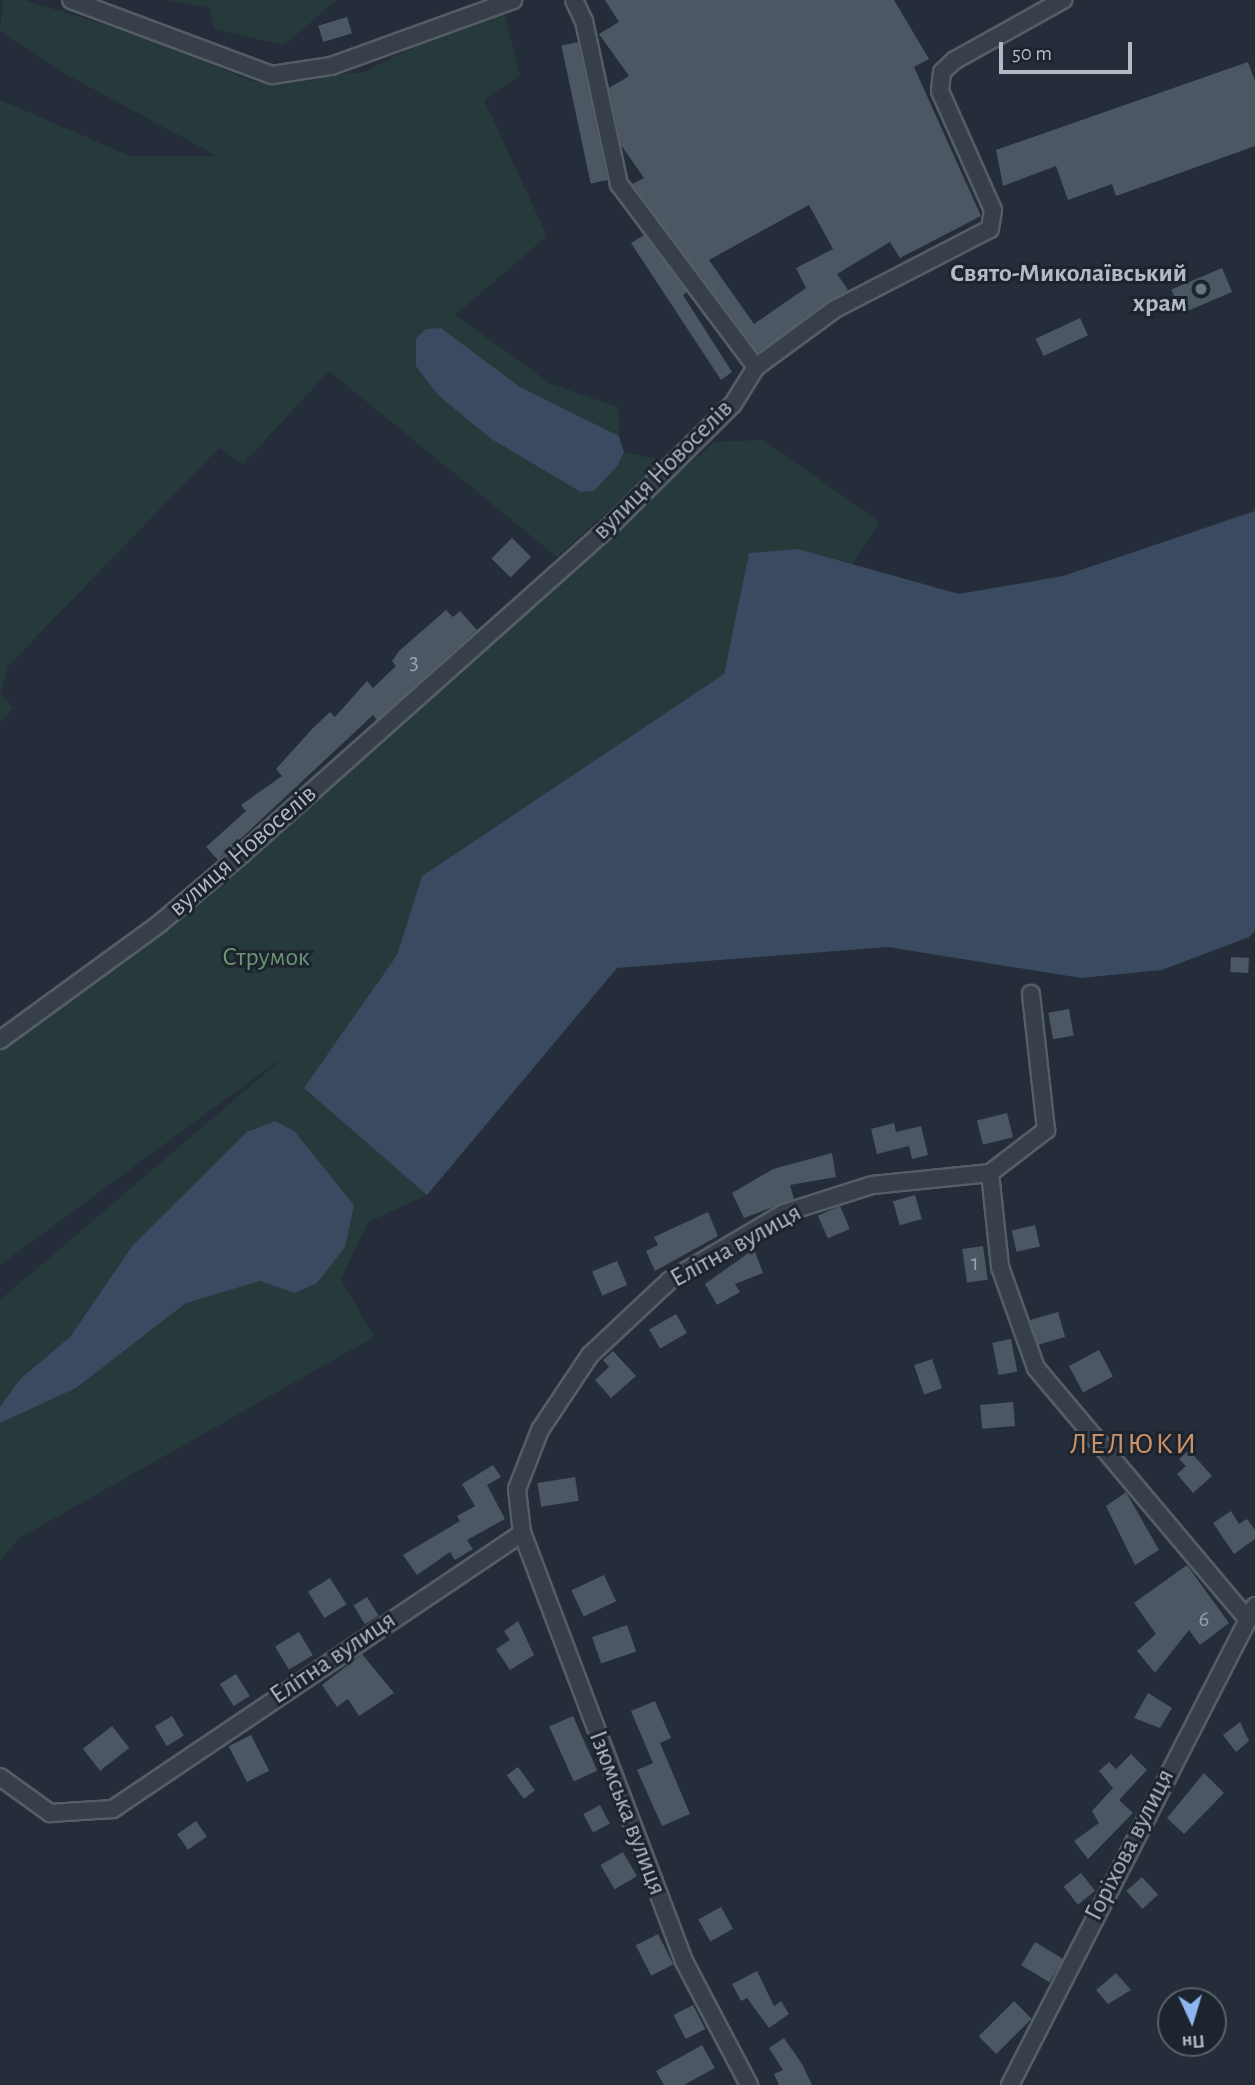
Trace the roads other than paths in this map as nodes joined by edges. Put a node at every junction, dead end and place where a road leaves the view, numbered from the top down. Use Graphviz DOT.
graph roads {
  1 [pos="71,0"];
  2 [pos="513,0"];
  3 [pos="574,0"];
  4 [pos="1063,0"];
  5 [pos="756,368"];
  6 [pos="1031,993"];
  7 [pos="0,1040"];
  8 [pos="990,1173"];
  9 [pos="522,1533"];
  10 [pos="1251,1613"];
  11 [pos="0,1777"];
  12 [pos="749,2085"];
  13 [pos="1010,2085"];
  1 -- 2 [label="street"];
  3 -- 5 [label="street"];
  4 -- 5 [label="street, вулиця Новоселів"];
  5 -- 7 [label="street, вулиця Новоселів"];
  6 -- 8 [label="street"];
  8 -- 9 [label="street, Елітна вулиця"];
  8 -- 10 [label="street"];
  9 -- 11 [label="street, Елітна вулиця"];
  9 -- 12 [label="street, Ізюмська вулиця"];
  10 -- 13 [label="street, Горіхова вулиця"];
}
